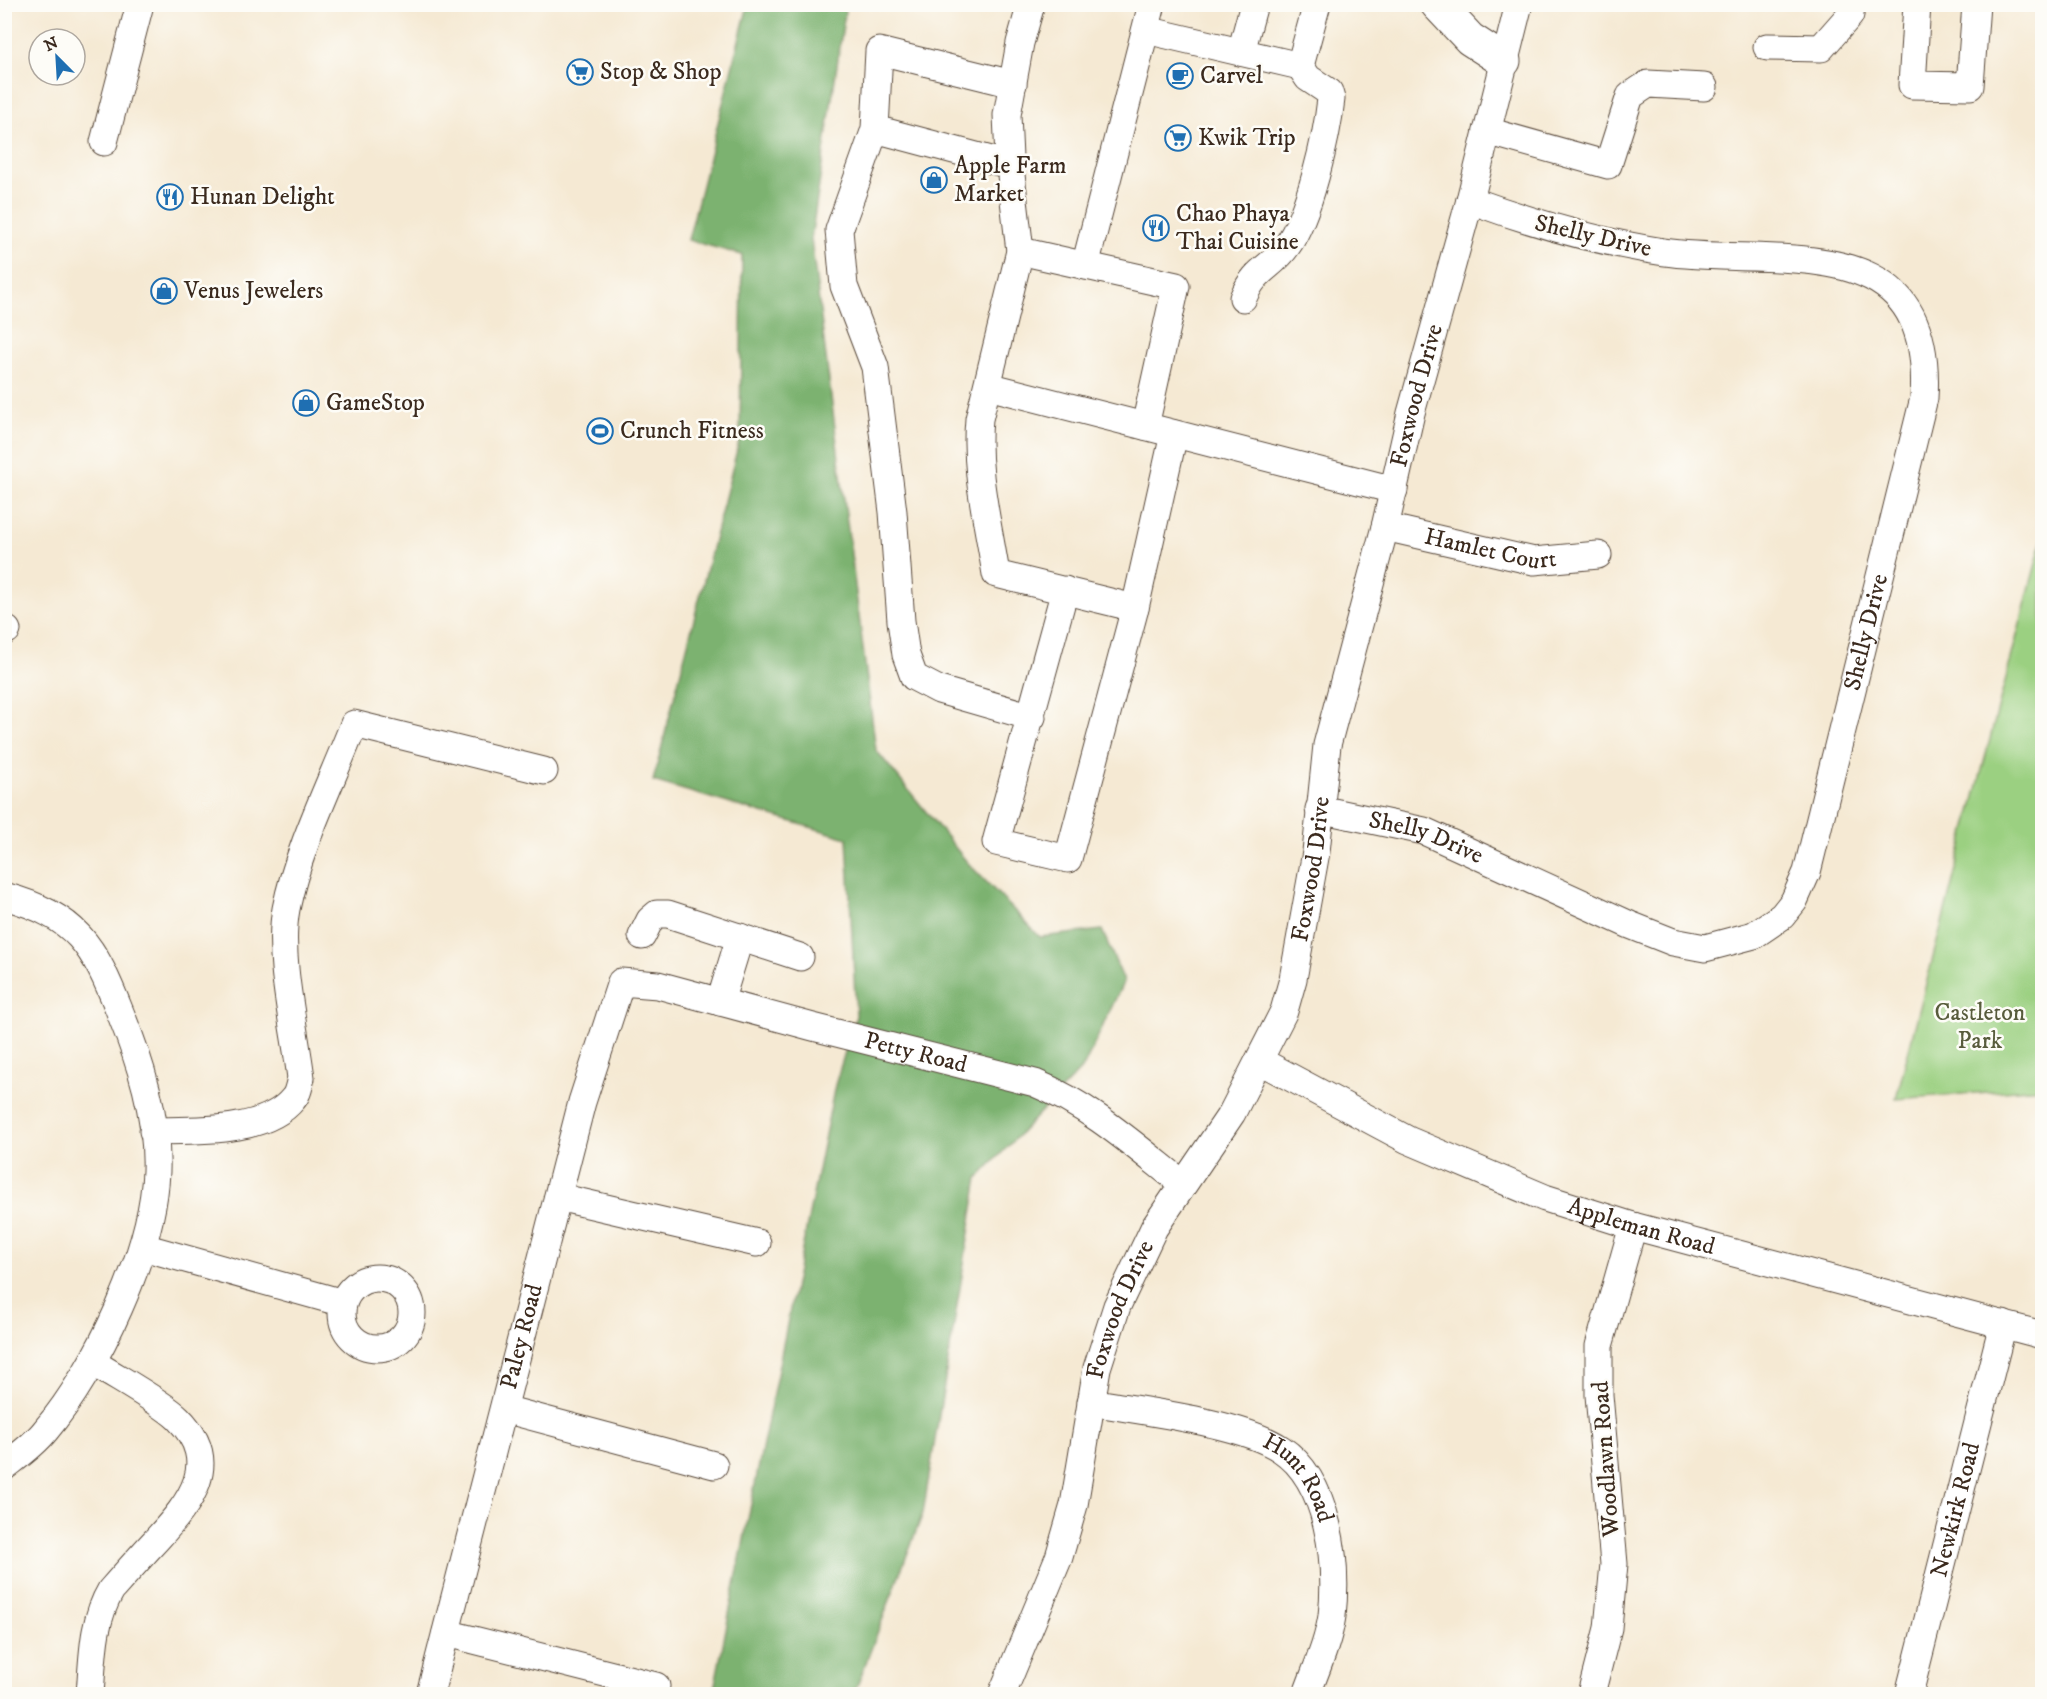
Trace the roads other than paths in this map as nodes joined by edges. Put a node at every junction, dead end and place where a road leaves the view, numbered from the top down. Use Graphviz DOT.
graph roads {
  1 [pos="140,4"];
  2 [pos="1031,4"];
  3 [pos="1254,4"];
  4 [pos="1317,4"];
  5 [pos="1437,4"];
  6 [pos="1519,4"];
  7 [pos="1851,4"];
  8 [pos="1917,4"];
  9 [pos="1976,4"];
  10 [pos="1149,17"];
  11 [pos="1767,47"];
  12 [pos="1241,52"];
  13 [pos="1504,61"];
  14 [pos="1300,66"];
  15 [pos="1013,84"];
  16 [pos="1704,87"];
  17 [pos="875,129"];
  18 [pos="1487,131"];
  19 [pos="104,142"];
  20 [pos="1010,165"];
  21 [pos="1470,200"];
  22 [pos="1020,252"];
  23 [pos="1085,266"];
  24 [pos="1243,298"];
  25 [pos="988,386"];
  26 [pos="1144,426"];
  27 [pos="1174,434"];
  28 [pos="1394,490"];
  29 [pos="1385,527"];
  30 [pos="1598,555"];
  31 [pos="1065,590"];
  32 [pos="1135,608"];
  33 [pos="1032,717"];
  34 [pos="544,771"];
  35 [pos="1320,809"];
  36 [pos="4,896"];
  37 [pos="642,936"];
  38 [pos="740,937"];
  39 [pos="800,957"];
  40 [pos="621,982"];
  41 [pos="720,1002"];
  42 [pos="1260,1061"];
  43 [pos="153,1131"];
  44 [pos="1183,1184"];
  45 [pos="558,1197"];
  46 [pos="1633,1226"];
  47 [pos="757,1243"];
  48 [pos="143,1247"];
  49 [pos="343,1303"];
  50 [pos="2003,1324"];
  51 [pos="2043,1335"];
  52 [pos="94,1363"];
  53 [pos="1090,1401"];
  54 [pos="504,1409"];
  55 [pos="714,1465"];
  56 [pos="4,1467"];
  57 [pos="446,1633"];
  58 [pos="657,1686"];
  59 [pos="90,1695"];
  60 [pos="430,1695"];
  61 [pos="1002,1695"];
  62 [pos="1307,1695"];
  63 [pos="1591,1695"];
  64 [pos="1909,1695"];
  1 -- 19 [label="street"];
  2 -- 15 [label="street"];
  3 -- 12 [label="street"];
  4 -- 14 [label="street"];
  5 -- 13 [label="main road"];
  6 -- 13 [label="street, Foxwood Drive"];
  7 -- 11 [label="street"];
  8 -- 9 [label="street"];
  10 -- 12 [label="street"];
  10 -- 23 [label="street"];
  12 -- 14 [label="street"];
  13 -- 18 [label="street, Foxwood Drive"];
  14 -- 24 [label="street"];
  15 -- 17 [label="street"];
  15 -- 20 [label="street"];
  16 -- 18 [label="street"];
  17 -- 20 [label="street"];
  17 -- 33 [label="street"];
  18 -- 21 [label="street, Foxwood Drive"];
  20 -- 22 [label="street"];
  21 -- 28 [label="street, Foxwood Drive"];
  21 -- 35 [label="street, Shelly Drive"];
  22 -- 23 [label="street"];
  22 -- 25 [label="street"];
  23 -- 26 [label="street"];
  25 -- 26 [label="street"];
  25 -- 31 [label="street"];
  26 -- 27 [label="street"];
  27 -- 28 [label="street"];
  27 -- 32 [label="street"];
  28 -- 29 [label="street, Foxwood Drive"];
  29 -- 30 [label="street, Hamlet Court"];
  29 -- 35 [label="street, Foxwood Drive"];
  31 -- 32 [label="street"];
  31 -- 33 [label="street"];
  32 -- 33 [label="street"];
  34 -- 43 [label="street"];
  35 -- 42 [label="street, Foxwood Drive"];
  36 -- 43 [label="street"];
  37 -- 38 [label="street"];
  38 -- 39 [label="street"];
  38 -- 41 [label="street"];
  40 -- 41 [label="street, Petty Road"];
  40 -- 45 [label="street, Paley Road"];
  41 -- 44 [label="street, Petty Road"];
  42 -- 44 [label="street, Foxwood Drive"];
  42 -- 46 [label="street, Appleman Road"];
  43 -- 48 [label="street"];
  44 -- 53 [label="street, Foxwood Drive"];
  45 -- 47 [label="street"];
  45 -- 54 [label="street, Paley Road"];
  46 -- 50 [label="street, Appleman Road"];
  46 -- 63 [label="street, Woodlawn Road"];
  48 -- 49 [label="street"];
  48 -- 52 [label="street"];
  50 -- 51 [label="street, Appleman Road"];
  50 -- 64 [label="street, Newkirk Road"];
  52 -- 56 [label="street"];
  52 -- 59 [label="street"];
  53 -- 61 [label="street, Foxwood Drive"];
  53 -- 62 [label="street, Hunt Road"];
  54 -- 55 [label="street"];
  54 -- 57 [label="street, Paley Road"];
  57 -- 58 [label="street"];
  57 -- 60 [label="street, Paley Road"];
}
